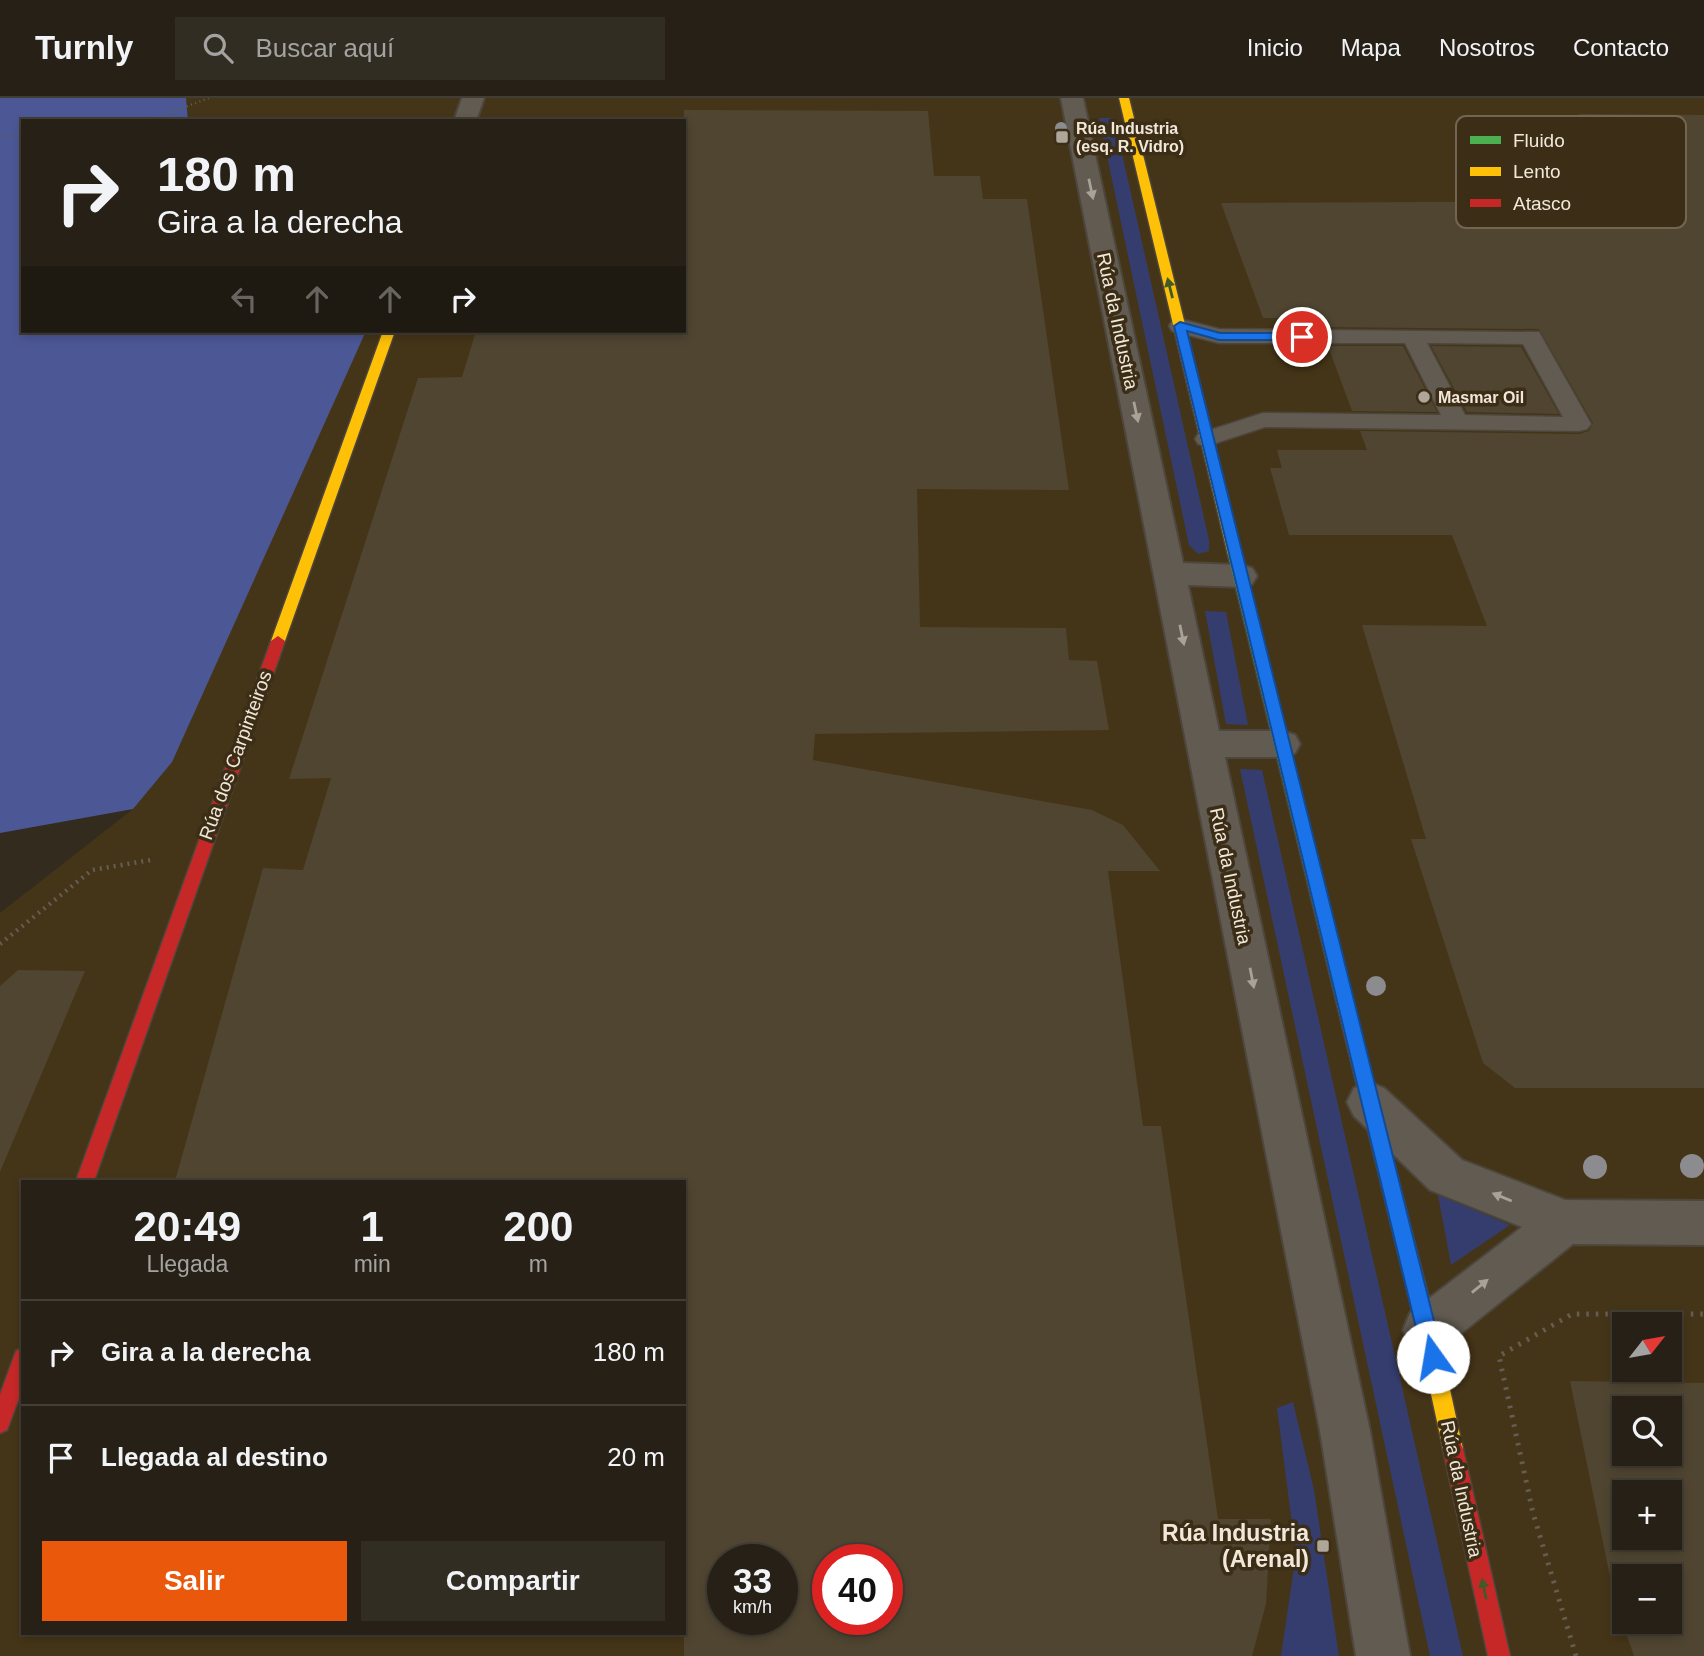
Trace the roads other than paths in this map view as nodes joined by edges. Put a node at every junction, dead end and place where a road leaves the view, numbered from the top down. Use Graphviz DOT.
graph roads {
  1 [pos="473,98"];
  2 [pos="1072,98"];
  3 [pos="1124,98"];
  4 [pos="466,119"];
  5 [pos="1180,326"];
  6 [pos="388,333"];
  7 [pos="1413,337"];
  8 [pos="1457,423"];
  9 [pos="1207,439"];
  10 [pos="1170,575"];
  11 [pos="1241,576"];
  12 [pos="1204,744"];
  13 [pos="1282,744"];
  14 [pos="1369,1102"];
  15 [pos="85,1180"];
  16 [pos="1565,1222"];
  17 [pos="1704,1223"];
  18 [pos="1427,1330"];
  19 [pos="21,1364"];
  20 [pos="0,1423"];
  21 [pos="1383,1656"];
  22 [pos="1499,1656"];
  1 -- 4 [label="street"];
  2 -- 10 [label="street, Rúa da Industria, one-way"];
  5 -- 3 [label="street, Rúa da Industria, one-way"];
  5 -- 7 [label="lane"];
  5 -- 9 [label="street, Rúa da Industria"];
  6 -- 15 [label="street, Rúa dos Carpinteiros"];
  7 -- 8 [label="lane"];
  7 -- 8 [label="lane"];
  8 -- 9 [label="lane"];
  9 -- 11 [label="street, Rúa da Industria"];
  10 -- 11 [label="street"];
  10 -- 12 [label="street, Rúa da Industria, one-way"];
  11 -- 13 [label="street, Rúa da Industria"];
  12 -- 13 [label="street"];
  12 -- 21 [label="street, Rúa da Industria, one-way"];
  13 -- 14 [label="street, Rúa da Industria"];
  16 -- 14 [label="street, one-way"];
  14 -- 18 [label="street, Rúa da Industria"];
  16 -- 17 [label="street"];
  18 -- 16 [label="street, one-way"];
  22 -- 18 [label="street, Rúa da Industria, one-way"];
  19 -- 20 [label="street"];
}
